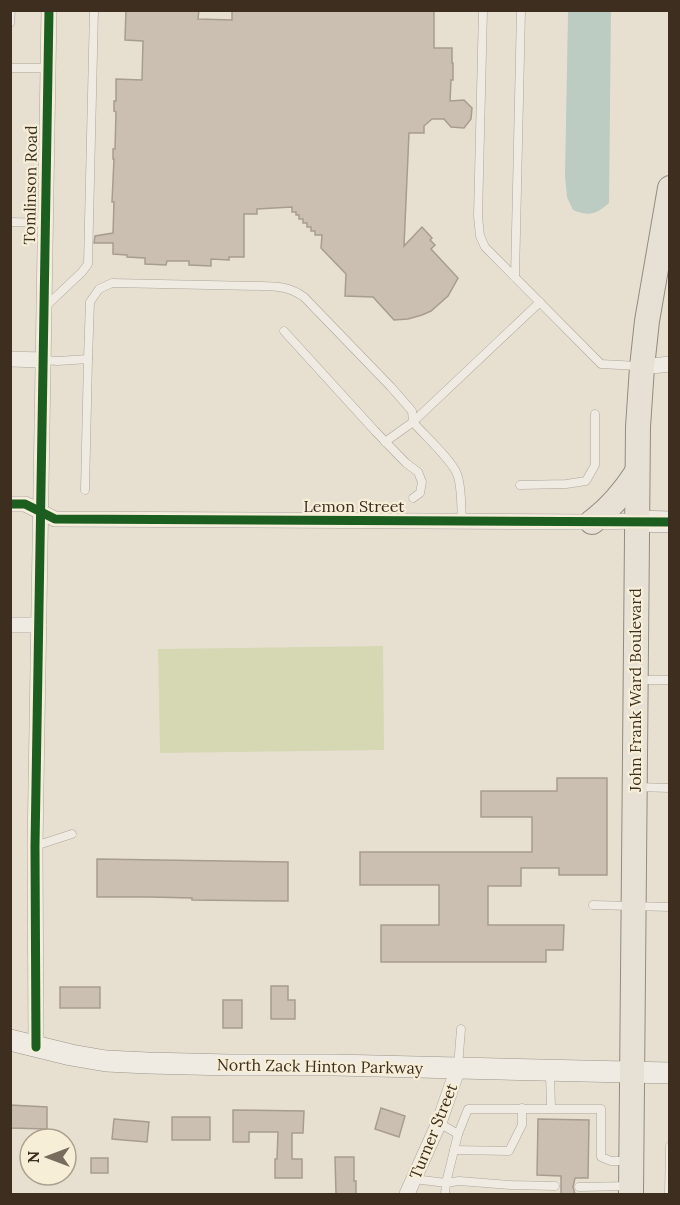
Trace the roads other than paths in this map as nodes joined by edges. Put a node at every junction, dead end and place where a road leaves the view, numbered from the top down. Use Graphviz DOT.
graph roads {
  1 [pos="11,10"];
  2 [pos="48,10"];
  3 [pos="94,10"];
  4 [pos="483,10"];
  5 [pos="520,10"];
  6 [pos="10,22"];
  7 [pos="10,68"];
  8 [pos="47,68"];
  9 [pos="669,188"];
  10 [pos="10,222"];
  11 [pos="45,223"];
  12 [pos="515,277"];
  13 [pos="540,302"];
  14 [pos="44,308"];
  15 [pos="284,331"];
  16 [pos="10,358"];
  17 [pos="88,359"];
  18 [pos="42,360"];
  19 [pos="669,364"];
  20 [pos="642,366"];
  21 [pos="595,414"];
  22 [pos="413,422"];
  23 [pos="385,442"];
  24 [pos="637,472"];
  25 [pos="520,485"];
  26 [pos="85,490"];
  27 [pos="413,498"];
  28 [pos="10,504"];
  29 [pos="41,512"];
  30 [pos="637,521"];
  31 [pos="462,522"];
  32 [pos="592,522"];
  33 [pos="669,522"];
  34 [pos="10,625"];
  35 [pos="39,625"];
  36 [pos="635,680"];
  37 [pos="669,680"];
  38 [pos="635,787"];
  39 [pos="669,788"];
  40 [pos="72,834"];
  41 [pos="35,846"];
  42 [pos="593,905"];
  43 [pos="634,906"];
  44 [pos="669,907"];
  45 [pos="461,1029"];
  46 [pos="10,1040"];
  47 [pos="36,1047"];
  48 [pos="458,1068"];
  49 [pos="550,1071"];
  50 [pos="632,1072"];
  51 [pos="669,1073"];
  52 [pos="522,1108"];
  53 [pos="551,1108"];
  54 [pos="439,1123"];
  55 [pos="458,1134"];
  56 [pos="669,1146"];
  57 [pos="454,1150"];
  58 [pos="631,1161"];
  59 [pos="414,1179"];
  60 [pos="446,1183"];
  61 [pos="555,1186"];
  62 [pos="579,1187"];
  63 [pos="631,1190"];
  64 [pos="407,1194"];
  65 [pos="445,1194"];
  66 [pos="669,1194"];
  1 -- 6 [label="lane"];
  2 -- 8 [label="street, Tomlinson Road"];
  3 -- 14 [label="lane"];
  4 -- 12 [label="lane"];
  5 -- 12 [label="lane"];
  7 -- 8 [label="lane"];
  8 -- 11 [label="street, Tomlinson Road"];
  9 -- 20 [label="main road, John Frank Ward Boulevard"];
  10 -- 11 [label="lane"];
  11 -- 14 [label="street, Tomlinson Road"];
  12 -- 13 [label="lane"];
  13 -- 20 [label="lane"];
  13 -- 22 [label="lane"];
  14 -- 18 [label="street, Tomlinson Road"];
  15 -- 23 [label="lane"];
  16 -- 18 [label="street"];
  17 -- 18 [label="lane"];
  17 -- 22 [label="lane"];
  17 -- 26 [label="lane"];
  18 -- 29 [label="street, Tomlinson Road"];
  19 -- 20 [label="street"];
  20 -- 24 [label="main road, John Frank Ward Boulevard"];
  21 -- 25 [label="lane"];
  22 -- 23 [label="lane"];
  22 -- 31 [label="lane"];
  23 -- 27 [label="lane"];
  24 -- 30 [label="main road, John Frank Ward Boulevard"];
  24 -- 32 [label="main road"];
  28 -- 29 [label="street, Lemon Street"];
  29 -- 31 [label="street, Lemon Street"];
  29 -- 35 [label="street"];
  30 -- 32 [label="street, Lemon Street"];
  30 -- 33 [label="main road, Lemon Street"];
  30 -- 36 [label="main road, John Frank Ward Boulevard"];
  31 -- 32 [label="street, Lemon Street"];
  34 -- 35 [label="street"];
  35 -- 41 [label="street"];
  36 -- 37 [label="lane"];
  36 -- 38 [label="main road, John Frank Ward Boulevard"];
  38 -- 39 [label="lane"];
  38 -- 43 [label="main road, John Frank Ward Boulevard"];
  40 -- 41 [label="lane"];
  41 -- 47 [label="street"];
  42 -- 43 [label="lane"];
  43 -- 44 [label="lane"];
  43 -- 50 [label="main road, John Frank Ward Boulevard"];
  45 -- 48 [label="lane"];
  46 -- 47 [label="main road, North Zack Hinton Parkway"];
  47 -- 48 [label="main road, North Zack Hinton Parkway"];
  48 -- 49 [label="main road, North Zack Hinton Parkway"];
  48 -- 54 [label="street, Turner Street"];
  49 -- 50 [label="main road, North Zack Hinton Parkway"];
  49 -- 53 [label="lane"];
  50 -- 51 [label="main road, North Zack Hinton Parkway"];
  50 -- 58 [label="main road, John Frank Ward Boulevard"];
  52 -- 53 [label="lane"];
  52 -- 55 [label="lane"];
  52 -- 57 [label="lane"];
  53 -- 58 [label="lane"];
  54 -- 55 [label="lane"];
  54 -- 59 [label="street, Turner Street"];
  55 -- 57 [label="lane"];
  56 -- 66 [label="lane"];
  57 -- 60 [label="lane"];
  58 -- 63 [label="main road, John Frank Ward Boulevard"];
  59 -- 60 [label="lane"];
  59 -- 64 [label="street, Turner Street"];
  60 -- 61 [label="lane"];
  60 -- 65 [label="lane"];
  62 -- 63 [label="lane"];
}
